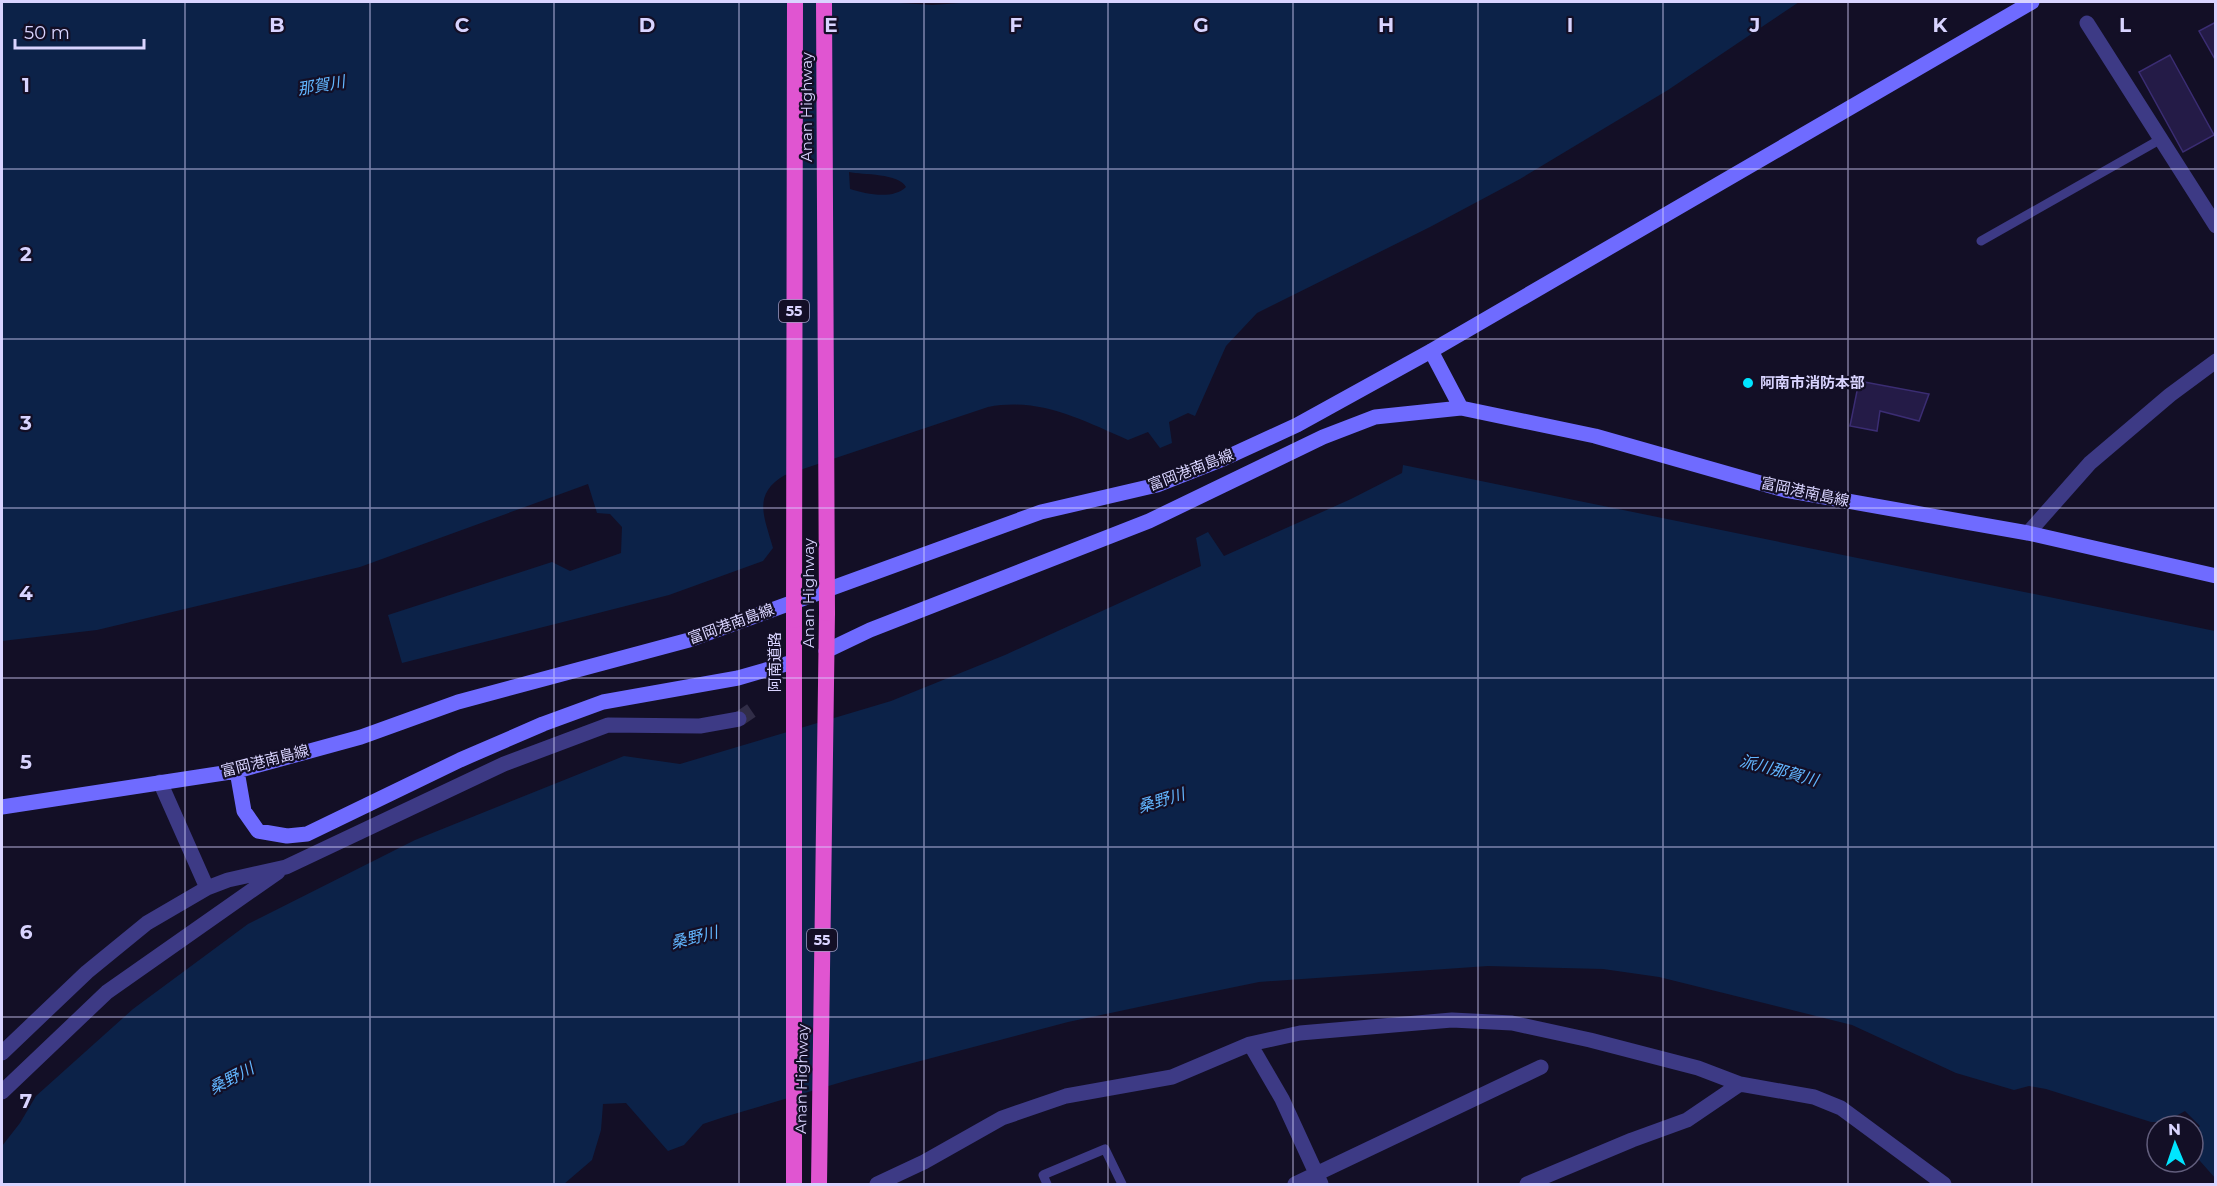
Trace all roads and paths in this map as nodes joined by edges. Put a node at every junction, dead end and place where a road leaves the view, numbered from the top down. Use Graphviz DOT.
graph roads {
  1 [pos="795,2"];
  2 [pos="824,2"];
  3 [pos="2032,2"];
  4 [pos="2087,23"];
  5 [pos="2161,139"];
  6 [pos="2216,226"];
  7 [pos="1981,241"];
  8 [pos="1431,351"];
  9 [pos="2216,361"];
  10 [pos="1461,408"];
  11 [pos="2028,533"];
  12 [pos="2216,576"];
  13 [pos="794,620"];
  14 [pos="826,651"];
  15 [pos="793,662"];
  16 [pos="793,704"];
  17 [pos="739,718"];
  18 [pos="237,771"];
  19 [pos="160,782"];
  20 [pos="2,807"];
  21 [pos="286,867"];
  22 [pos="207,888"];
  23 [pos="1250,1044"];
  24 [pos="2,1053"];
  25 [pos="1541,1067"];
  26 [pos="1740,1084"];
  27 [pos="2,1092"];
  28 [pos="1319,1180"];
  29 [pos="794,1185"];
  30 [pos="819,1185"];
  31 [pos="877,1185"];
  32 [pos="1047,1185"];
  33 [pos="1122,1185"];
  34 [pos="1295,1185"];
  35 [pos="1527,1185"];
  36 [pos="1944,1185"];
  1 -- 13 [label="highway, Anan Highway / 55, bridge"];
  2 -- 14 [label="highway, Anan Highway / 55, bridge"];
  3 -- 8 [label="main road, 富岡港南島線"];
  4 -- 5 [label="street"];
  5 -- 6 [label="street"];
  5 -- 7 [label="lane"];
  8 -- 10 [label="main road"];
  8 -- 18 [label="main road, 富岡港南島線"];
  9 -- 11 [label="street"];
  10 -- 11 [label="main road, 富岡港南島線"];
  10 -- 14 [label="main road, 富岡港南島線"];
  11 -- 12 [label="main road, 富岡港南島線"];
  13 -- 15 [label="highway, 阿南道路 / 55"];
  14 -- 30 [label="highway, Anan Highway / 55"];
  15 -- 16 [label="highway, 阿南道路 / 55"];
  15 -- 18 [label="main road"];
  16 -- 29 [label="highway, Anan Highway / 55"];
  17 -- 21 [label="street"];
  18 -- 19 [label="main road, 富岡港南島線"];
  19 -- 20 [label="main road, 富岡港南島線"];
  19 -- 22 [label="street"];
  21 -- 22 [label="street"];
  21 -- 27 [label="street"];
  22 -- 24 [label="street"];
  23 -- 26 [label="street"];
  23 -- 28 [label="street"];
  23 -- 31 [label="street"];
  25 -- 28 [label="street"];
  26 -- 35 [label="street"];
  26 -- 36 [label="street"];
  28 -- 34 [label="street"];
  32 -- 33 [label="lane"];
}
